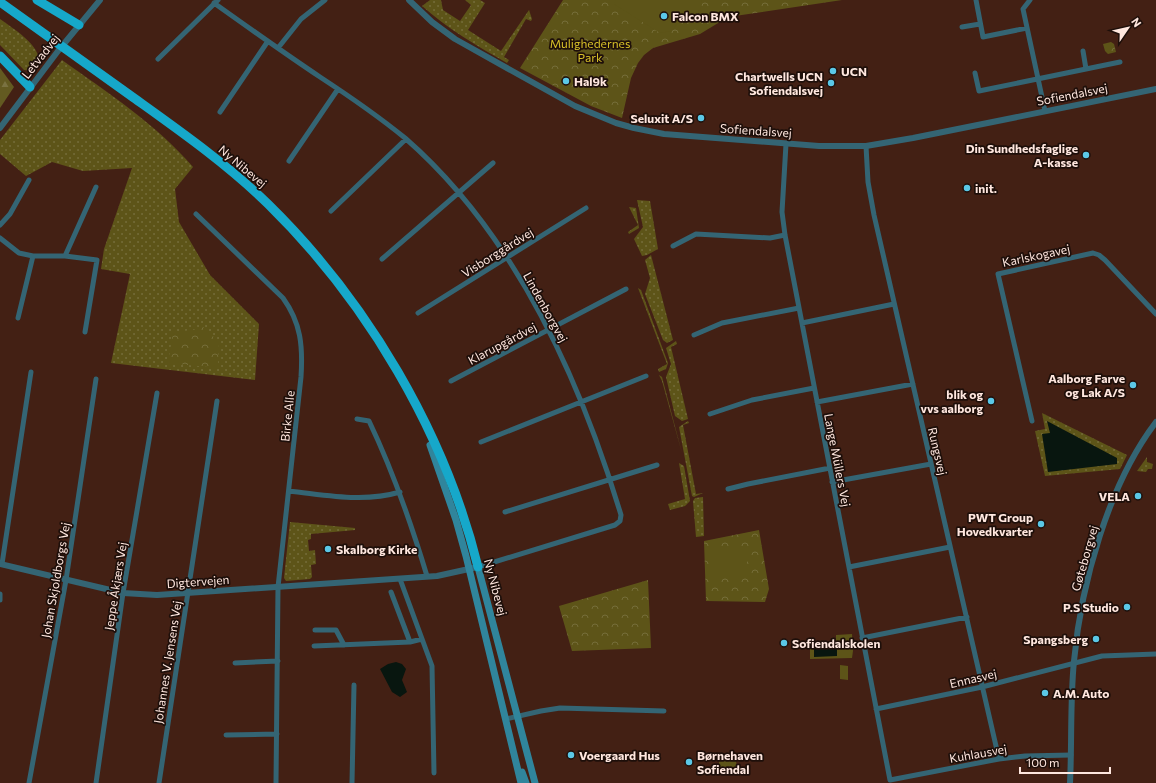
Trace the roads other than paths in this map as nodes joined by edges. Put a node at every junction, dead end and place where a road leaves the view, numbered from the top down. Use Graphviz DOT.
graph roads {
  1 [pos="37,0"];
  2 [pos="100,0"];
  3 [pos="325,0"];
  4 [pos="409,0"];
  5 [pos="976,0"];
  6 [pos="1030,0"];
  7 [pos="0,2"];
  8 [pos="216,2"];
  9 [pos="980,24"];
  10 [pos="78,25"];
  11 [pos="962,28"];
  12 [pos="1027,28"];
  13 [pos="268,41"];
  14 [pos="278,48"];
  15 [pos="1083,51"];
  16 [pos="0,56"];
  17 [pos="158,59"];
  18 [pos="1120,62"];
  19 [pos="1086,69"];
  20 [pos="975,73"];
  21 [pos="1038,79"];
  22 [pos="1156,84"];
  23 [pos="30,87"];
  24 [pos="338,89"];
  25 [pos="1156,89"];
  26 [pos="1132,93"];
  27 [pos="1045,110"];
  28 [pos="220,112"];
  29 [pos="0,128"];
  30 [pos="406,139"];
  31 [pos="786,144"];
  32 [pos="866,146"];
  33 [pos="289,161"];
  34 [pos="493,164"];
  35 [pos="29,180"];
  36 [pos="96,188"];
  37 [pos="459,193"];
  38 [pos="586,208"];
  39 [pos="331,211"];
  40 [pos="196,214"];
  41 [pos="0,225"];
  42 [pos="785,235"];
  43 [pos="0,238"];
  44 [pos="673,246"];
  45 [pos="33,256"];
  46 [pos="65,256"];
  47 [pos="506,258"];
  48 [pos="382,259"];
  49 [pos="626,290"];
  50 [pos="894,304"];
  51 [pos="799,308"];
  52 [pos="418,313"];
  53 [pos="1156,314"];
  54 [pos="18,318"];
  55 [pos="802,323"];
  56 [pos="549,330"];
  57 [pos="85,332"];
  58 [pos="694,335"];
  59 [pos="31,372"];
  60 [pos="646,376"];
  61 [pos="96,380"];
  62 [pos="451,381"];
  63 [pos="913,384"];
  64 [pos="814,388"];
  65 [pos="157,393"];
  66 [pos="217,401"];
  67 [pos="582,402"];
  68 [pos="817,402"];
  69 [pos="414,403"];
  70 [pos="710,414"];
  71 [pos="358,419"];
  72 [pos="1032,421"];
  73 [pos="1156,422"];
  74 [pos="481,442"];
  75 [pos="430,445"];
  76 [pos="931,464"];
  77 [pos="657,465"];
  78 [pos="830,468"];
  79 [pos="610,480"];
  80 [pos="832,482"];
  81 [pos="728,489"];
  82 [pos="289,491"];
  83 [pos="400,492"];
  84 [pos="505,512"];
  85 [pos="950,547"];
  86 [pos="1,564"];
  87 [pos="849,566"];
  88 [pos="478,567"];
  89 [pos="469,569"];
  90 [pos="427,576"];
  91 [pos="400,579"];
  92 [pos="66,580"];
  93 [pos="278,587"];
  94 [pos="391,592"];
  95 [pos="123,593"];
  96 [pos="188,593"];
  97 [pos="0,594"];
  98 [pos="0,600"];
  99 [pos="967,617"];
  100 [pos="315,630"];
  101 [pos="862,638"];
  102 [pos="422,639"];
  103 [pos="410,642"];
  104 [pos="344,645"];
  105 [pos="314,646"];
  106 [pos="1156,654"];
  107 [pos="278,661"];
  108 [pos="235,663"];
  109 [pos="1073,663"];
  110 [pos="354,685"];
  111 [pos="982,687"];
  112 [pos="876,709"];
  113 [pos="664,711"];
  114 [pos="517,717"];
  115 [pos="506,720"];
  116 [pos="277,734"];
  117 [pos="226,735"];
  118 [pos="515,755"];
  119 [pos="1071,755"];
  120 [pos="999,759"];
  121 [pos="434,773"];
  122 [pos="890,780"];
  123 [pos="29,783"];
  124 [pos="96,783"];
  125 [pos="159,783"];
  126 [pos="276,783"];
  127 [pos="352,783"];
  128 [pos="521,783"];
  129 [pos="526,783"];
  130 [pos="535,783"];
  131 [pos="1070,783"];
  1 -- 10 [label="highway"];
  2 -- 10 [label="street, Letvadvej"];
  3 -- 14 [label="street"];
  4 -- 31 [label="street, Sofiendalsvej"];
  5 -- 9 [label="street"];
  6 -- 12 [label="street"];
  7 -- 69 [label="highway, Ny Nibevej"];
  8 -- 13 [label="street, Lindenborgvej"];
  8 -- 17 [label="street"];
  9 -- 11 [label="street"];
  9 -- 12 [label="street"];
  10 -- 23 [label="street, Letvadvej"];
  12 -- 21 [label="street"];
  13 -- 14 [label="street, Lindenborgvej"];
  13 -- 28 [label="street"];
  14 -- 24 [label="street, Lindenborgvej"];
  15 -- 19 [label="street"];
  16 -- 23 [label="highway"];
  18 -- 19 [label="street"];
  19 -- 21 [label="street"];
  20 -- 21 [label="street"];
  21 -- 27 [label="street"];
  22 -- 26 [label="street, Sofiendalsvej"];
  23 -- 29 [label="street, Letvadvej"];
  24 -- 30 [label="street, Lindenborgvej"];
  24 -- 33 [label="street"];
  25 -- 26 [label="street, Sofiendalsvej"];
  26 -- 27 [label="street, Sofiendalsvej"];
  27 -- 32 [label="street, Sofiendalsvej"];
  30 -- 37 [label="street, Lindenborgvej"];
  30 -- 39 [label="street"];
  31 -- 32 [label="street, Sofiendalsvej"];
  31 -- 42 [label="street, Lange Müllers Vej"];
  32 -- 50 [label="street, Rungsvej"];
  34 -- 37 [label="street"];
  35 -- 41 [label="street"];
  36 -- 46 [label="street"];
  37 -- 47 [label="street, Lindenborgvej"];
  37 -- 48 [label="street"];
  38 -- 47 [label="street, Visborggårdvej"];
  40 -- 82 [label="street, Birke Alle"];
  42 -- 44 [label="street"];
  42 -- 51 [label="street, Lange Müllers Vej"];
  43 -- 45 [label="street"];
  45 -- 46 [label="street"];
  45 -- 54 [label="street"];
  46 -- 57 [label="street"];
  47 -- 52 [label="street, Visborggårdvej"];
  47 -- 56 [label="street, Lindenborgvej"];
  49 -- 56 [label="street, Klarupgårdvej"];
  50 -- 55 [label="street"];
  50 -- 63 [label="street, Rungsvej"];
  51 -- 55 [label="street, Lange Müllers Vej"];
  51 -- 58 [label="street"];
  53 -- 72 [label="street, Karlskogavej"];
  55 -- 64 [label="street, Lange Müllers Vej"];
  56 -- 62 [label="street, Klarupgårdvej"];
  56 -- 67 [label="street, Lindenborgvej"];
  59 -- 86 [label="street"];
  60 -- 67 [label="street"];
  61 -- 92 [label="street, Johan Skjoldborgs Vej"];
  63 -- 68 [label="street"];
  63 -- 76 [label="street, Rungsvej"];
  64 -- 68 [label="street, Lange Müllers Vej"];
  64 -- 70 [label="street"];
  65 -- 95 [label="street, Jeppe Åkjærs Vej"];
  66 -- 96 [label="street, Johannes V. Jensens Vej"];
  67 -- 74 [label="street"];
  67 -- 79 [label="street, Lindenborgvej"];
  68 -- 78 [label="street, Lange Müllers Vej"];
  69 -- 75 [label="highway, Ny Nibevej"];
  69 -- 88 [label="highway, Ny Nibevej"];
  71 -- 83 [label="street"];
  73 -- 109 [label="street, Gøteborgvej"];
  75 -- 89 [label="main road, Ny Nibevej"];
  76 -- 80 [label="street"];
  76 -- 85 [label="street, Rungsvej"];
  77 -- 79 [label="street"];
  78 -- 80 [label="street, Lange Müllers Vej"];
  78 -- 81 [label="street"];
  79 -- 84 [label="street"];
  79 -- 88 [label="street, Lindenborgvej"];
  80 -- 87 [label="street, Lange Müllers Vej"];
  82 -- 83 [label="street"];
  82 -- 93 [label="street, Birke Alle"];
  83 -- 90 [label="street"];
  85 -- 87 [label="street"];
  85 -- 99 [label="street, Rungsvej"];
  86 -- 92 [label="street, Digtervejen"];
  87 -- 101 [label="street, Lange Müllers Vej"];
  88 -- 89 [label="street, Digtervejen"];
  88 -- 114 [label="main road, Ny Nibevej"];
  89 -- 90 [label="street, Digtervejen"];
  89 -- 115 [label="main road, Ny Nibevej"];
  90 -- 91 [label="street, Digtervejen"];
  91 -- 93 [label="street, Digtervejen"];
  91 -- 102 [label="street"];
  92 -- 95 [label="street, Digtervejen"];
  92 -- 123 [label="street, Johan Skjoldborgs Vej"];
  93 -- 96 [label="street, Digtervejen"];
  93 -- 107 [label="street, Birke Alle"];
  94 -- 103 [label="street"];
  95 -- 96 [label="street, Digtervejen"];
  95 -- 124 [label="street, Jeppe Åkjærs Vej"];
  96 -- 125 [label="street, Johannes V. Jensens Vej"];
  97 -- 98 [label="street"];
  99 -- 101 [label="street"];
  99 -- 111 [label="street, Rungsvej"];
  100 -- 104 [label="street"];
  101 -- 112 [label="street, Lange Müllers Vej"];
  102 -- 103 [label="street"];
  102 -- 121 [label="street"];
  103 -- 104 [label="street"];
  104 -- 105 [label="street"];
  106 -- 109 [label="street, Ennasvej"];
  107 -- 108 [label="street"];
  107 -- 116 [label="street, Birke Alle"];
  109 -- 111 [label="street, Ennasvej"];
  109 -- 119 [label="street, Gøteborgvej"];
  110 -- 127 [label="street"];
  111 -- 112 [label="street, Ennasvej"];
  111 -- 120 [label="street, Rungsvej"];
  112 -- 122 [label="street, Lange Müllers Vej"];
  113 -- 114 [label="street"];
  114 -- 115 [label="street"];
  114 -- 130 [label="main road, Ny Nibevej"];
  115 -- 118 [label="main road, Ny Nibevej"];
  116 -- 117 [label="street"];
  116 -- 126 [label="street, Birke Alle"];
  118 -- 128 [label="main road, Ny Nibevej"];
  118 -- 129 [label="main road"];
  119 -- 120 [label="street, Kuhlausvej"];
  119 -- 131 [label="street, Gøteborgvej"];
  120 -- 122 [label="street, Kuhlausvej"];
}
